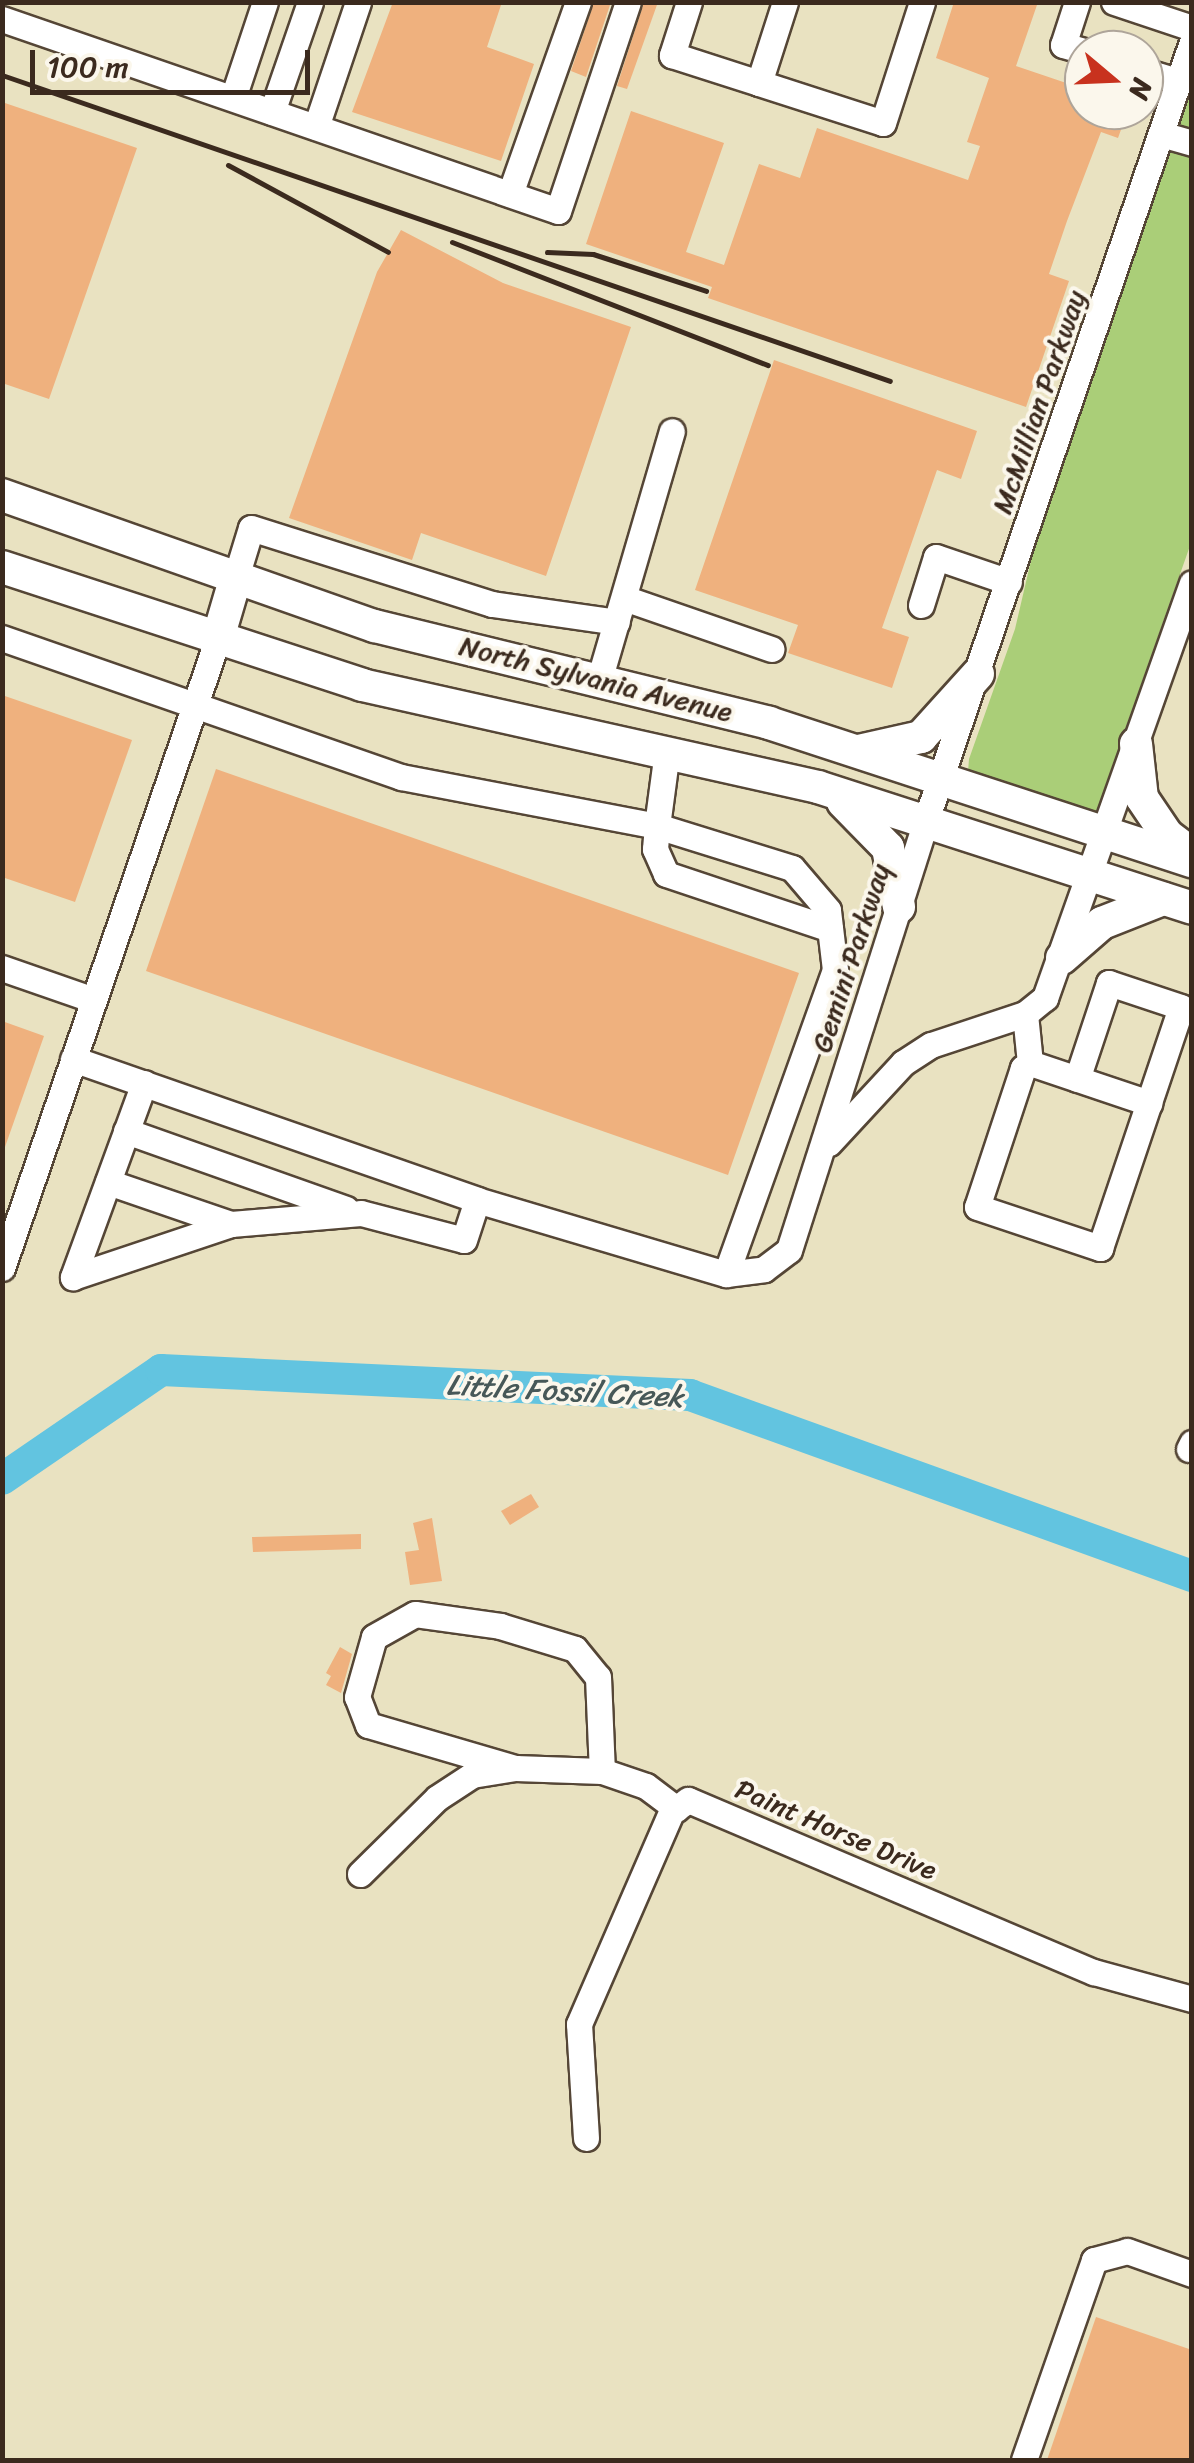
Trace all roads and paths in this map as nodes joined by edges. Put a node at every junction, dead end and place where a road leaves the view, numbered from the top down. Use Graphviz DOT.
graph roads {
  1 [pos="265,2"];
  2 [pos="310,2"];
  3 [pos="358,2"];
  4 [pos="578,2"];
  5 [pos="628,2"];
  6 [pos="689,2"];
  7 [pos="786,2"];
  8 [pos="922,2"];
  9 [pos="1078,2"];
  10 [pos="1114,2"];
  11 [pos="1158,10"];
  12 [pos="2,18"];
  13 [pos="1192,28"];
  14 [pos="1069,30"];
  15 [pos="1192,42"];
  16 [pos="1164,77"];
  17 [pos="1178,82"];
  18 [pos="759,83"];
  19 [pos="232,98"];
  20 [pos="272,112"];
  21 [pos="316,127"];
  22 [pos="1161,134"];
  23 [pos="1192,144"];
  24 [pos="510,194"];
  25 [pos="672,431"];
  26 [pos="2,494"];
  27 [pos="2,567"];
  28 [pos="236,578"];
  29 [pos="1009,582"];
  30 [pos="1192,583"];
  31 [pos="921,606"];
  32 [pos="620,610"];
  33 [pos="2,638"];
  34 [pos="218,638"];
  35 [pos="771,649"];
  36 [pos="978,674"];
  37 [pos="600,677"];
  38 [pos="195,706"];
  39 [pos="1136,744"];
  40 [pos="666,751"];
  41 [pos="850,752"];
  42 [pos="940,780"];
  43 [pos="818,787"];
  44 [pos="925,823"];
  45 [pos="657,826"];
  46 [pos="1104,836"];
  47 [pos="1192,857"];
  48 [pos="1092,877"];
  49 [pos="1177,904"];
  50 [pos="899,907"];
  51 [pos="830,929"];
  52 [pos="1062,958"];
  53 [pos="2,968"];
  54 [pos="94,1000"];
  55 [pos="1024,1014"];
  56 [pos="74,1059"];
  57 [pos="1030,1064"];
  58 [pos="1077,1079"];
  59 [pos="144,1083"];
  60 [pos="1149,1103"];
  61 [pos="126,1131"];
  62 [pos="820,1154"];
  63 [pos="108,1182"];
  64 [pos="477,1200"];
  65 [pos="361,1213"];
  66 [pos="231,1224"];
  67 [pos="2,1268"];
  68 [pos="726,1274"];
  69 [pos="515,1768"];
  70 [pos="602,1770"];
  71 [pos="676,1809"];
  72 [pos="360,1874"];
  73 [pos="1192,1999"];
  74 [pos="586,2138"];
  75 [pos="1192,2274"];
  76 [pos="1024,2460"];
  1 -- 19 [label="street"];
  2 -- 20 [label="street"];
  3 -- 21 [label="street"];
  4 -- 24 [label="street"];
  5 -- 24 [label="street"];
  6 -- 18 [label="street"];
  7 -- 18 [label="street"];
  8 -- 18 [label="street"];
  9 -- 14 [label="street"];
  10 -- 11 [label="street"];
  11 -- 13 [label="street"];
  12 -- 19 [label="street"];
  15 -- 17 [label="street, McMillian Parkway"];
  16 -- 17 [label="street"];
  17 -- 22 [label="street, McMillian Parkway"];
  19 -- 20 [label="street"];
  20 -- 21 [label="street"];
  21 -- 24 [label="street"];
  22 -- 23 [label="street"];
  22 -- 29 [label="street, McMillian Parkway"];
  25 -- 32 [label="street"];
  26 -- 28 [label="main road, North Sylvania Avenue"];
  27 -- 34 [label="main road, North Sylvania Avenue"];
  28 -- 32 [label="street"];
  28 -- 34 [label="main road"];
  28 -- 37 [label="main road, North Sylvania Avenue"];
  29 -- 31 [label="street"];
  29 -- 36 [label="street, McMillian Parkway"];
  30 -- 39 [label="street"];
  32 -- 35 [label="street"];
  32 -- 37 [label="street"];
  33 -- 38 [label="street"];
  34 -- 38 [label="street"];
  34 -- 40 [label="main road, North Sylvania Avenue"];
  36 -- 41 [label="main road"];
  36 -- 42 [label="street, McMillian Parkway"];
  37 -- 41 [label="main road, North Sylvania Avenue"];
  38 -- 45 [label="street"];
  38 -- 54 [label="street"];
  39 -- 46 [label="street"];
  39 -- 47 [label="main road"];
  40 -- 43 [label="main road, North Sylvania Avenue"];
  40 -- 45 [label="street"];
  41 -- 42 [label="main road, North Sylvania Avenue"];
  42 -- 44 [label="street, Gemini Parkway"];
  42 -- 46 [label="main road, North Sylvania Avenue"];
  43 -- 44 [label="main road, North Sylvania Avenue"];
  43 -- 50 [label="main road"];
  44 -- 48 [label="main road, North Sylvania Avenue"];
  44 -- 50 [label="street, Gemini Parkway"];
  45 -- 51 [label="street"];
  45 -- 51 [label="street"];
  46 -- 47 [label="main road, North Sylvania Avenue"];
  46 -- 48 [label="street"];
  48 -- 49 [label="main road, North Sylvania Avenue"];
  48 -- 52 [label="street"];
  49 -- 52 [label="main road"];
  50 -- 62 [label="street, Gemini Parkway"];
  51 -- 68 [label="street"];
  52 -- 55 [label="street"];
  53 -- 54 [label="street"];
  54 -- 56 [label="street"];
  55 -- 57 [label="street"];
  55 -- 62 [label="street, Gemini Parkway"];
  56 -- 59 [label="street"];
  56 -- 67 [label="street"];
  57 -- 58 [label="street"];
  57 -- 60 [label="street"];
  58 -- 60 [label="street"];
  58 -- 60 [label="street"];
  59 -- 61 [label="street"];
  59 -- 64 [label="street"];
  61 -- 63 [label="street"];
  61 -- 65 [label="street"];
  62 -- 68 [label="street, Gemini Parkway"];
  63 -- 66 [label="street"];
  63 -- 66 [label="street"];
  64 -- 65 [label="street"];
  64 -- 68 [label="street"];
  65 -- 66 [label="street"];
  69 -- 70 [label="street"];
  69 -- 70 [label="street"];
  69 -- 72 [label="street"];
  70 -- 71 [label="street"];
  71 -- 73 [label="street, Paint Horse Drive"];
  71 -- 74 [label="street"];
  75 -- 76 [label="street"];
}
